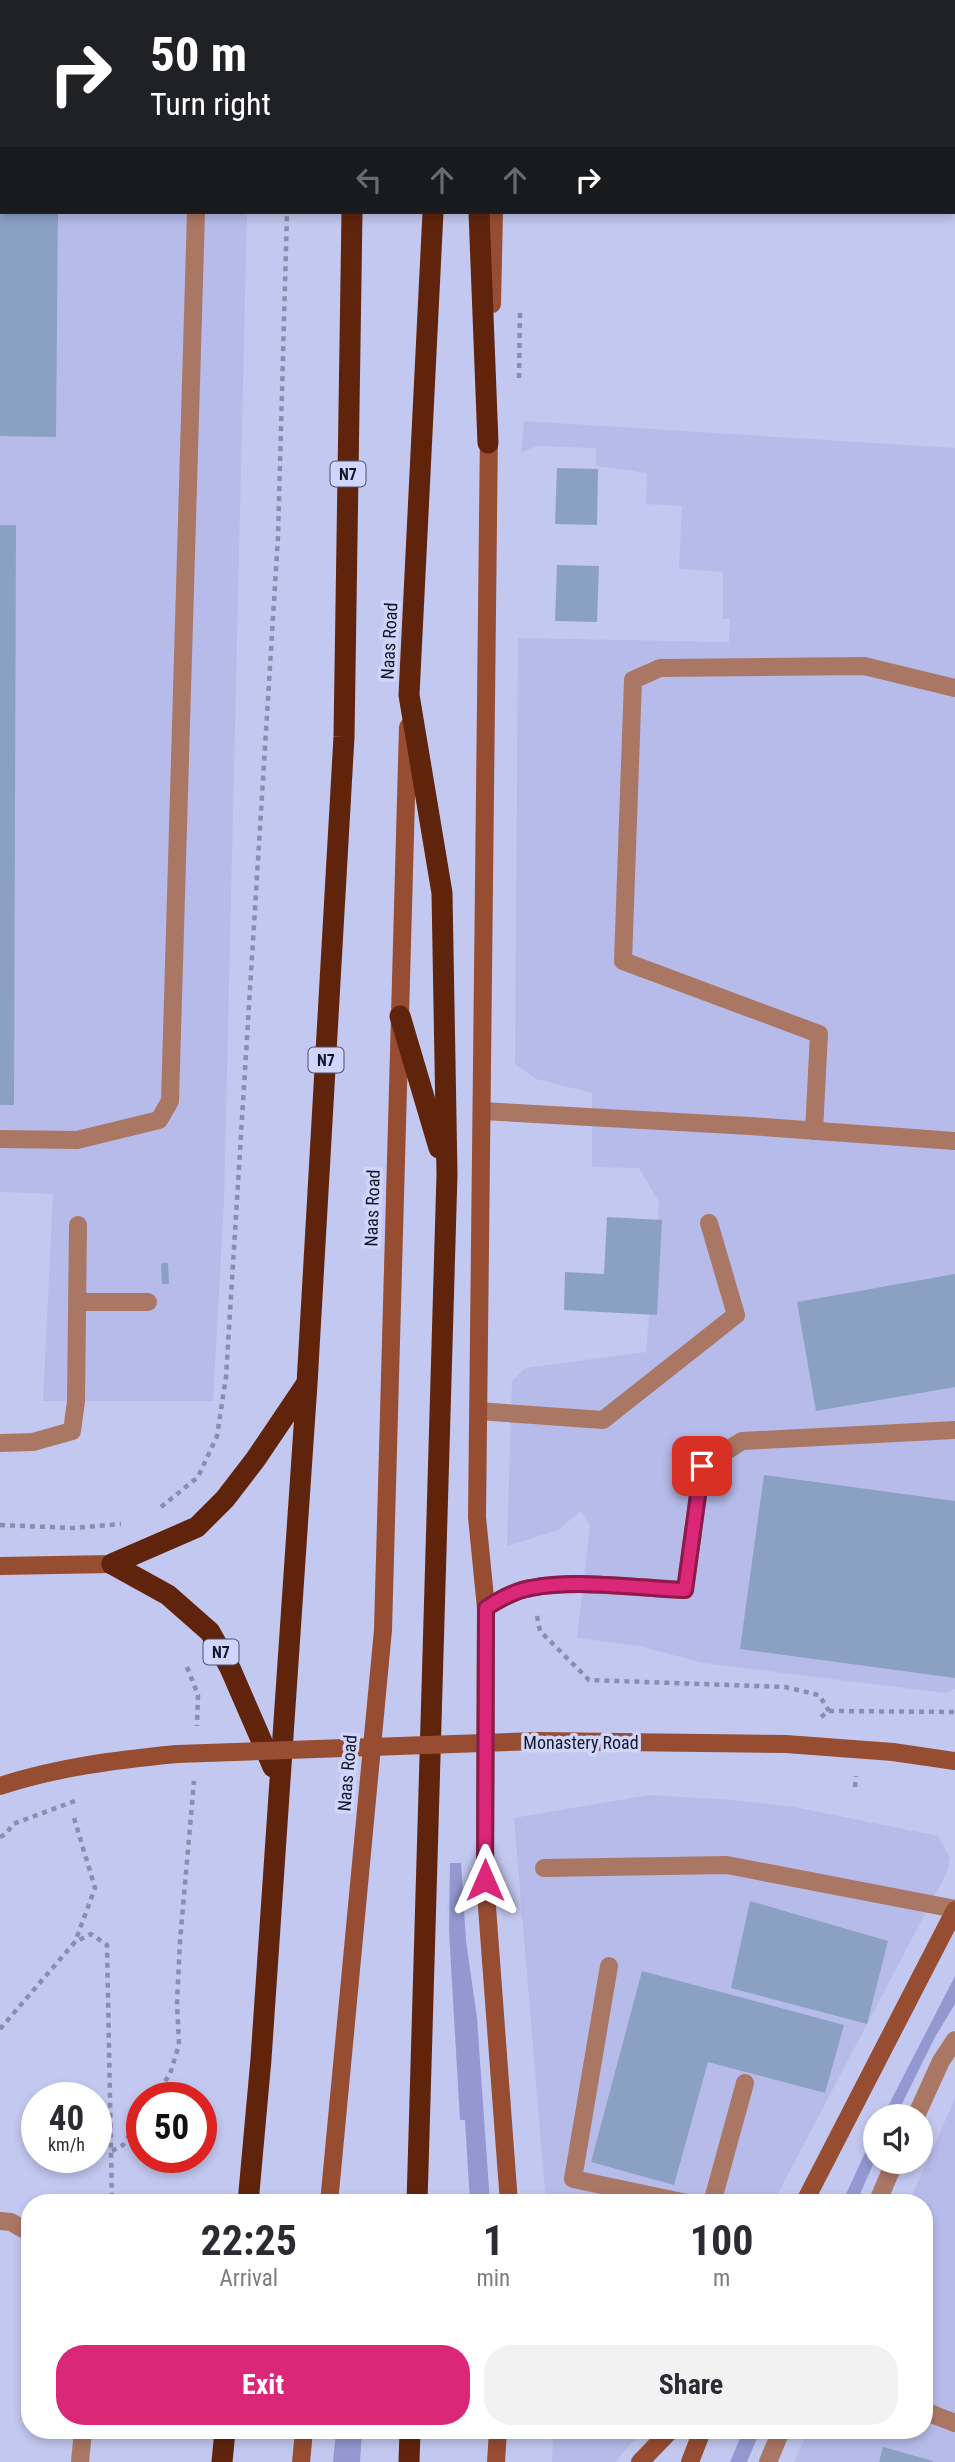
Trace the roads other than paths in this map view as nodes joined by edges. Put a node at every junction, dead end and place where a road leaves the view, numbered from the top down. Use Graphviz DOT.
graph roads {
  1 [pos="196,214"];
  2 [pos="352,214"];
  3 [pos="433,214"];
  4 [pos="480,214"];
  5 [pos="494,214"];
  6 [pos="488,443"];
  7 [pos="955,688"];
  8 [pos="409,695"];
  9 [pos="400,1016"];
  10 [pos="482,1111"];
  11 [pos="814,1131"];
  12 [pos="0,1139"];
  13 [pos="955,1141"];
  14 [pos="447,1174"];
  15 [pos="709,1223"];
  16 [pos="78,1225"];
  17 [pos="78,1301"];
  18 [pos="148,1302"];
  19 [pos="307,1384"];
  20 [pos="478,1411"];
  21 [pos="955,1430"];
  22 [pos="0,1443"];
  23 [pos="112,1564"];
  24 [pos="0,1566"];
  25 [pos="486,1608"];
  26 [pos="955,1761"];
  27 [pos="279,1782"];
  28 [pos="0,1786"];
  29 [pos="544,1868"];
  30 [pos="955,1909"];
  31 [pos="610,1966"];
  32 [pos="955,2040"];
  33 [pos="745,2083"];
  34 [pos="921,2104"];
  35 [pos="889,2174"];
  36 [pos="249,2194"];
  37 [pos="330,2194"];
  38 [pos="417,2194"];
  39 [pos="508,2194"];
  40 [pos="644,2194"];
  41 [pos="714,2194"];
  42 [pos="809,2194"];
  43 [pos="881,2194"];
  44 [pos="0,2221"];
  45 [pos="21,2228"];
  46 [pos="933,2414"];
  47 [pos="955,2423"];
  48 [pos="82,2439"];
  49 [pos="224,2439"];
  50 [pos="303,2439"];
  51 [pos="410,2439"];
  52 [pos="498,2439"];
  53 [pos="662,2439"];
  54 [pos="699,2439"];
  55 [pos="778,2439"];
  56 [pos="497,2459"];
  57 [pos="80,2462"];
  58 [pos="222,2462"];
  59 [pos="301,2462"];
  60 [pos="409,2462"];
  61 [pos="640,2462"];
  62 [pos="690,2462"];
  63 [pos="768,2462"];
  1 -- 12 [label="street"];
  2 -- 19 [label="highway, N7"];
  3 -- 8 [label="highway, Naas Road"];
  4 -- 6 [label="highway"];
  5 -- 6 [label="main road"];
  6 -- 10 [label="main road"];
  7 -- 11 [label="street"];
  8 -- 9 [label="main road, Naas Road"];
  8 -- 14 [label="highway"];
  9 -- 14 [label="highway"];
  9 -- 37 [label="main road, Naas Road"];
  10 -- 11 [label="street"];
  10 -- 20 [label="main road"];
  11 -- 13 [label="street"];
  14 -- 38 [label="highway"];
  15 -- 20 [label="street"];
  16 -- 17 [label="street"];
  17 -- 18 [label="street"];
  17 -- 22 [label="street"];
  19 -- 23 [label="highway"];
  19 -- 27 [label="highway, N7"];
  20 -- 25 [label="main road"];
  21 -- 25 [label="street"];
  23 -- 24 [label="main road"];
  23 -- 27 [label="highway, N7"];
  25 -- 39 [label="main road"];
  26 -- 28 [label="main road, Monastery Road, bridge"];
  27 -- 36 [label="highway, N7"];
  29 -- 30 [label="street"];
  30 -- 42 [label="main road"];
  31 -- 40 [label="street"];
  32 -- 34 [label="street"];
  33 -- 41 [label="street"];
  35 -- 43 [label="street"];
  44 -- 45 [label="street"];
  46 -- 47 [label="street"];
  48 -- 57 [label="street"];
  49 -- 58 [label="highway"];
  50 -- 59 [label="main road"];
  51 -- 60 [label="highway"];
  52 -- 56 [label="main road"];
  53 -- 61 [label="main road"];
  54 -- 62 [label="main road"];
  55 -- 63 [label="street"];
}
